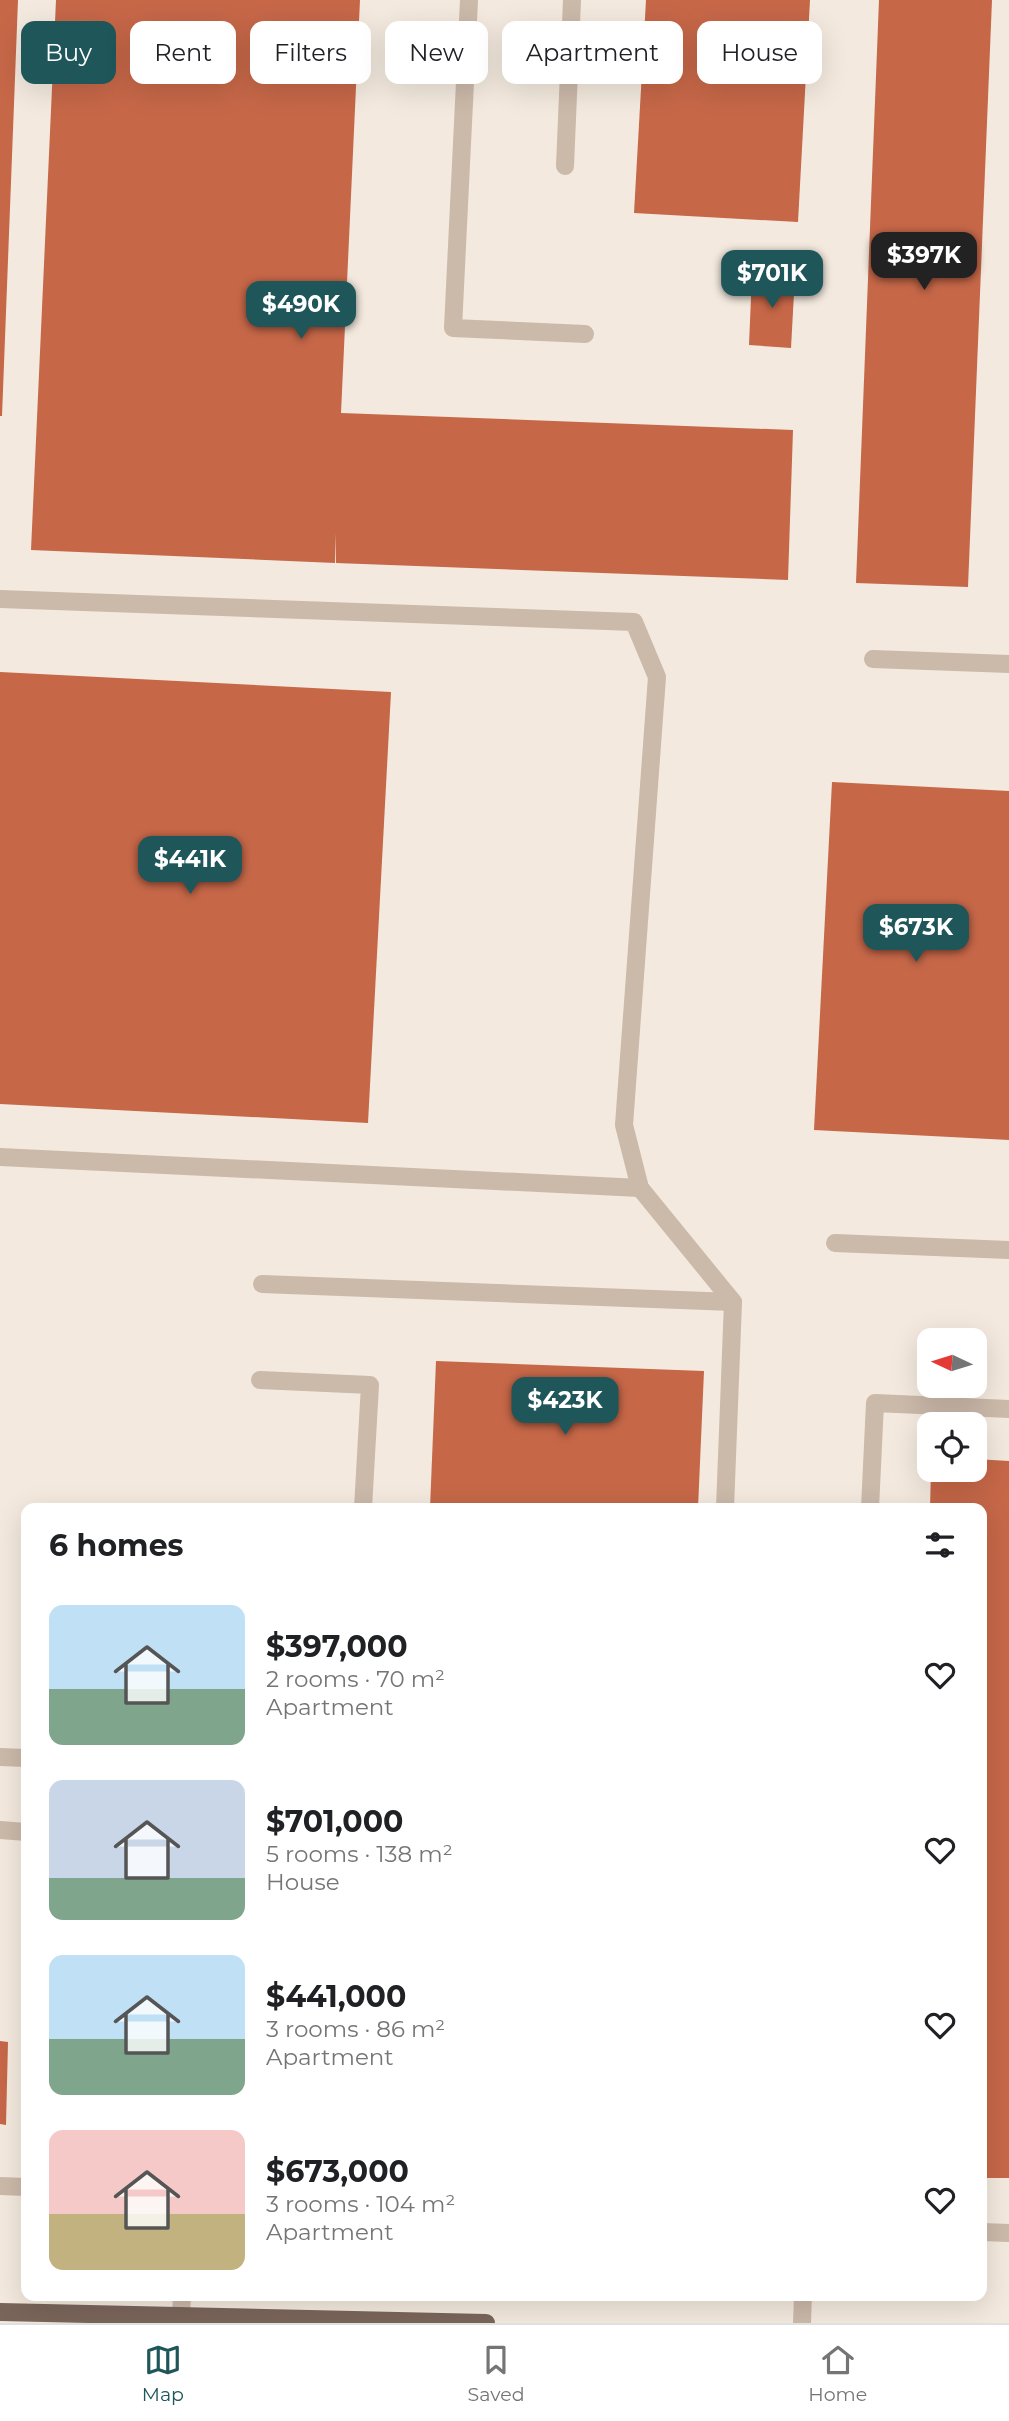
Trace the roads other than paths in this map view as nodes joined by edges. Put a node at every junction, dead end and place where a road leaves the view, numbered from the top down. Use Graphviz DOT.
graph roads {
  1 [pos="469,0"];
  2 [pos="572,0"];
  3 [pos="565,166"];
  4 [pos="584,334"];
  5 [pos="0,599"];
  6 [pos="873,659"];
  7 [pos="1009,664"];
  8 [pos="0,1157"];
  9 [pos="640,1188"];
  10 [pos="835,1243"];
  11 [pos="1009,1250"];
  12 [pos="262,1284"];
  13 [pos="733,1302"];
  14 [pos="260,1380"];
  15 [pos="1009,1409"];
  16 [pos="362,1503"];
  17 [pos="725,1503"];
  18 [pos="870,1503"];
  19 [pos="0,1757"];
  20 [pos="21,1758"];
  21 [pos="0,1830"];
  22 [pos="21,1832"];
  23 [pos="0,2186"];
  24 [pos="21,2187"];
  25 [pos="987,2232"];
  26 [pos="1009,2233"];
  27 [pos="182,2301"];
  28 [pos="803,2301"];
  29 [pos="0,2312"];
  30 [pos="181,2315"];
  31 [pos="486,2323"];
  32 [pos="802,2323"];
  1 -- 4 [label="lane"];
  2 -- 3 [label="lane"];
  5 -- 9 [label="lane"];
  6 -- 7 [label="lane"];
  8 -- 9 [label="lane"];
  9 -- 13 [label="lane"];
  10 -- 11 [label="lane"];
  12 -- 13 [label="lane"];
  13 -- 17 [label="lane"];
  14 -- 16 [label="lane"];
  15 -- 18 [label="lane"];
  19 -- 20 [label="lane"];
  21 -- 22 [label="lane"];
  23 -- 24 [label="lane"];
  25 -- 26 [label="lane"];
  27 -- 30 [label="lane"];
  28 -- 32 [label="lane"];
  29 -- 30 [label="main road"];
  30 -- 31 [label="main road"];
}
